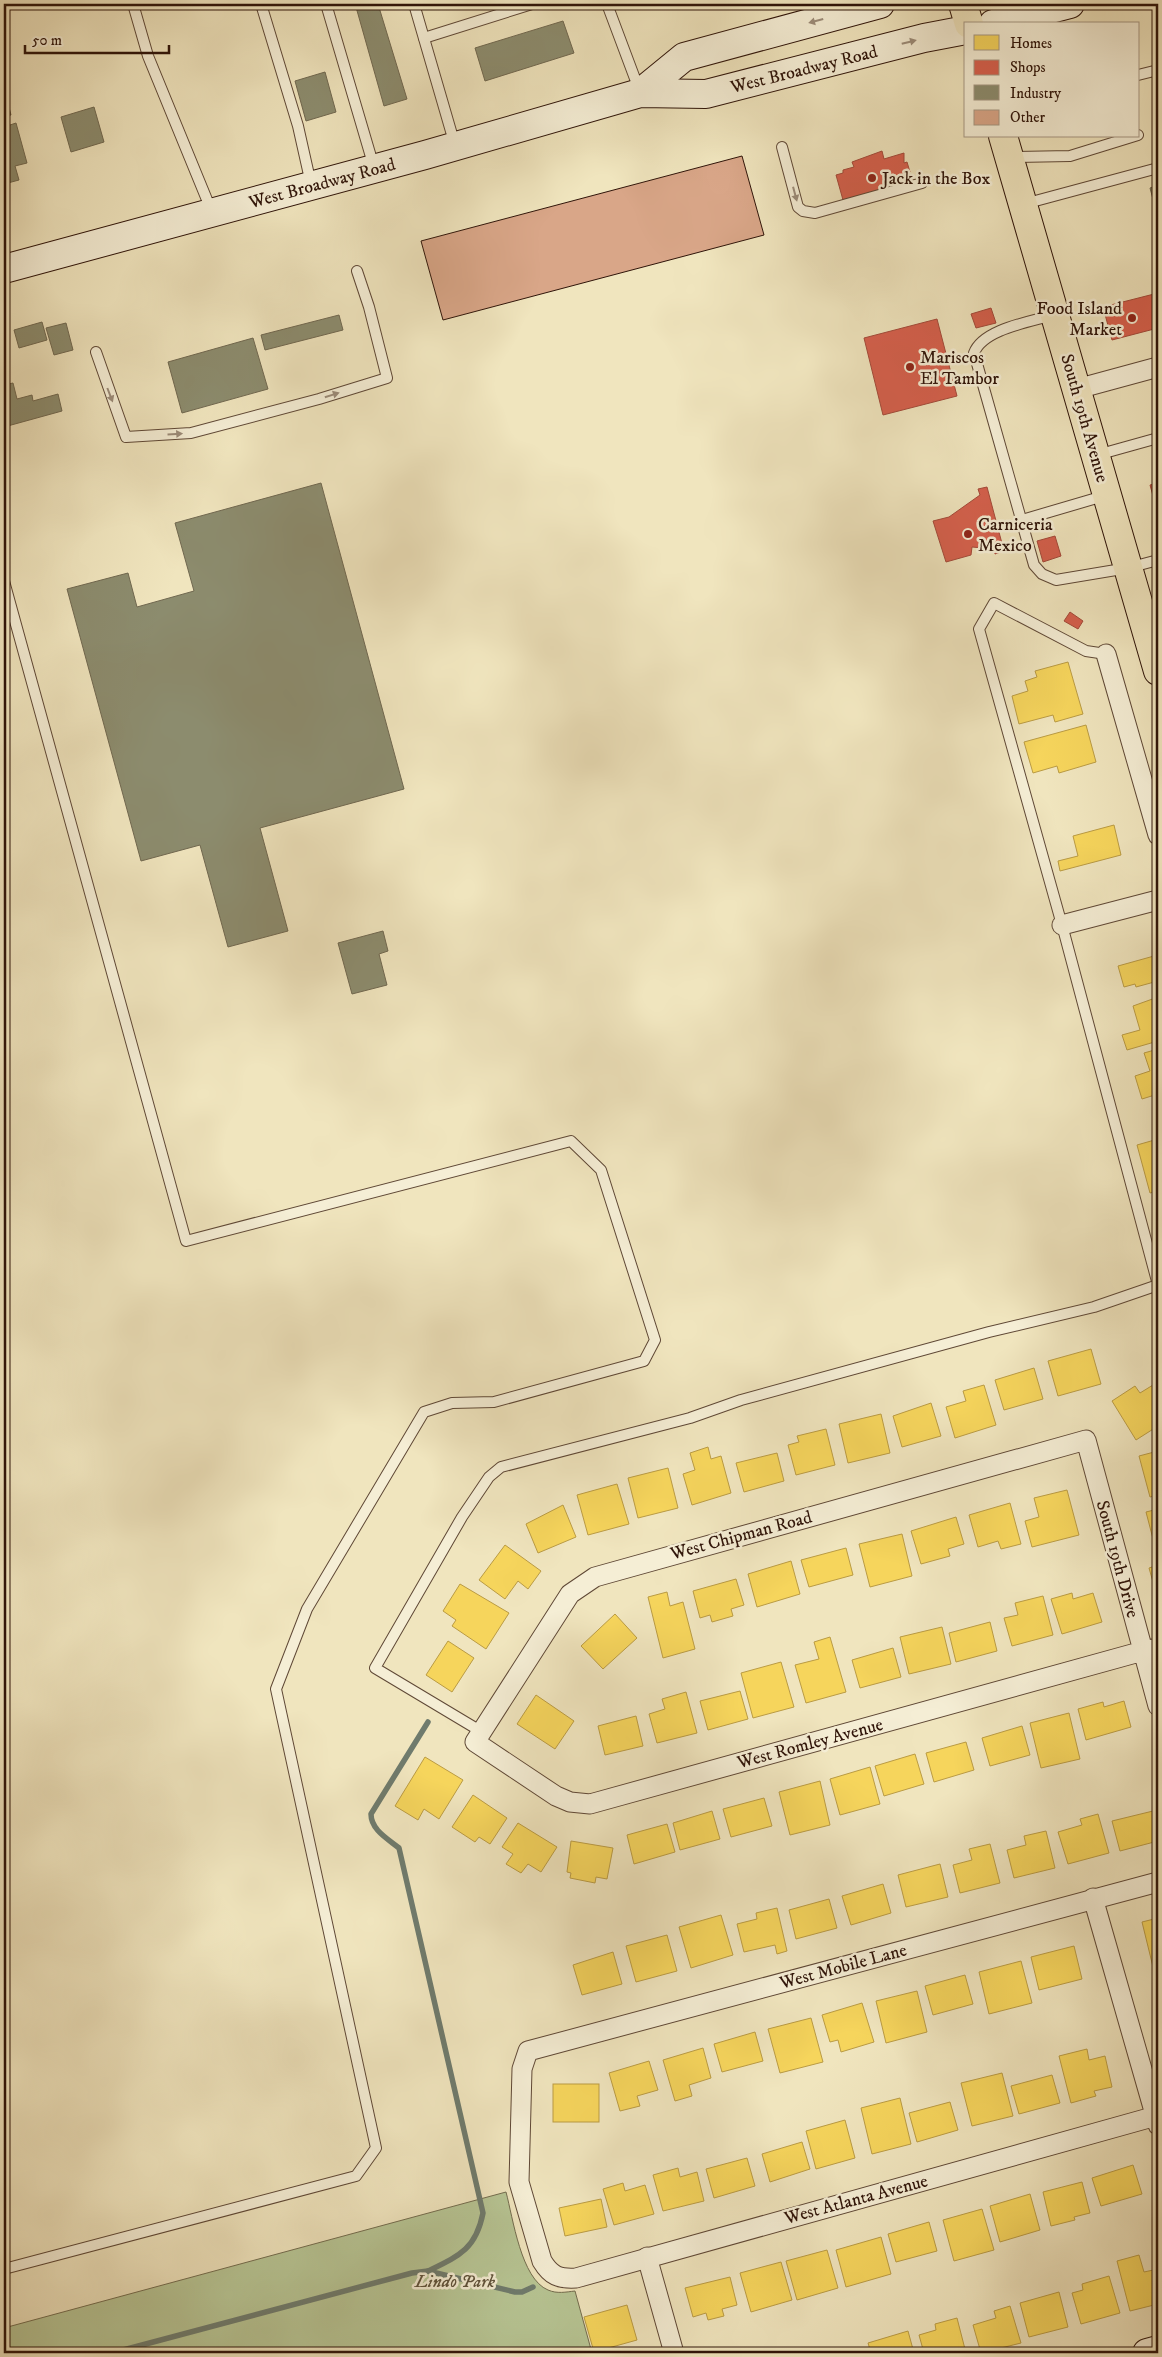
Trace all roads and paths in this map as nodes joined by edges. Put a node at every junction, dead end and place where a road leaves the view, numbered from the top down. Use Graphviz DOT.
graph roads {
  1 [pos="133,4"];
  2 [pos="261,4"];
  3 [pos="326,4"];
  4 [pos="414,4"];
  5 [pos="532,4"];
  6 [pos="607,4"];
  7 [pos="880,4"];
  8 [pos="963,4"];
  9 [pos="1070,4"];
  10 [pos="968,22"];
  11 [pos="1001,22"];
  12 [pos="964,30"];
  13 [pos="424,38"];
  14 [pos="1158,70"];
  15 [pos="1140,74"];
  16 [pos="640,93"];
  17 [pos="1128,138"];
  18 [pos="455,146"];
  19 [pos="782,147"];
  20 [pos="1006,147"];
  21 [pos="375,168"];
  22 [pos="1158,168"];
  23 [pos="922,183"];
  24 [pos="312,185"];
  25 [pos="1024,204"];
  26 [pos="212,213"];
  27 [pos="4,268"];
  28 [pos="358,271"];
  29 [pos="1056,314"];
  30 [pos="96,352"];
  31 [pos="1158,367"];
  32 [pos="1077,389"];
  33 [pos="1158,438"];
  34 [pos="1096,456"];
  35 [pos="1107,495"];
  36 [pos="1022,520"];
  37 [pos="1158,560"];
  38 [pos="1128,568"];
  39 [pos="4,580"];
  40 [pos="1106,654"];
  41 [pos="1158,671"];
  42 [pos="1158,835"];
  43 [pos="1158,900"];
  44 [pos="1062,926"];
  45 [pos="1158,1285"];
  46 [pos="1086,1440"];
  47 [pos="1150,1649"];
  48 [pos="1158,1706"];
  49 [pos="479,1737"];
  50 [pos="1158,1882"];
  51 [pos="1093,1898"];
  52 [pos="1157,2121"];
  53 [pos="648,2257"];
  54 [pos="4,2269"];
  55 [pos="557,2277"];
  56 [pos="1158,2350"];
  57 [pos="674,2353"];
  58 [pos="1147,2353"];
  1 -- 26 [label="lane"];
  2 -- 24 [label="lane"];
  3 -- 21 [label="lane"];
  4 -- 13 [label="lane"];
  5 -- 13 [label="lane"];
  6 -- 16 [label="lane"];
  7 -- 16 [label="main road, West Broadway Road, one-way"];
  8 -- 10 [label="main road"];
  9 -- 11 [label="main road"];
  16 -- 12 [label="main road, West Broadway Road, one-way"];
  13 -- 18 [label="lane"];
  14 -- 15 [label="lane"];
  16 -- 18 [label="main road, West Broadway Road"];
  17 -- 20 [label="lane"];
  18 -- 21 [label="main road, West Broadway Road"];
  19 -- 23 [label="lane, one-way"];
  20 -- 25 [label="main road, South 19th Avenue"];
  21 -- 24 [label="main road, West Broadway Road"];
  22 -- 25 [label="lane"];
  24 -- 26 [label="main road, West Broadway Road"];
  25 -- 29 [label="main road, South 19th Avenue"];
  26 -- 27 [label="main road, West Broadway Road"];
  30 -- 28 [label="lane, one-way"];
  29 -- 32 [label="main road, South 19th Avenue"];
  29 -- 36 [label="lane"];
  31 -- 32 [label="street"];
  32 -- 34 [label="main road, South 19th Avenue"];
  33 -- 34 [label="lane"];
  34 -- 35 [label="main road, South 19th Avenue"];
  35 -- 36 [label="lane"];
  35 -- 38 [label="main road, South 19th Avenue"];
  36 -- 38 [label="lane"];
  37 -- 38 [label="lane"];
  38 -- 41 [label="main road, South 19th Avenue"];
  39 -- 54 [label="lane"];
  40 -- 42 [label="street"];
  40 -- 44 [label="lane"];
  43 -- 44 [label="street"];
  44 -- 45 [label="lane"];
  45 -- 49 [label="lane"];
  46 -- 47 [label="street, South 19th Drive"];
  46 -- 49 [label="street, West Chipman Road"];
  47 -- 48 [label="street, South 19th Drive"];
  47 -- 49 [label="street, West Romley Avenue"];
  50 -- 51 [label="street, West Mobile Lane"];
  51 -- 52 [label="street"];
  51 -- 55 [label="street, West Mobile Lane"];
  52 -- 53 [label="street, West Atlanta Avenue"];
  53 -- 55 [label="street, West Atlanta Avenue"];
  53 -- 57 [label="street"];
  56 -- 58 [label="main road"];
}
